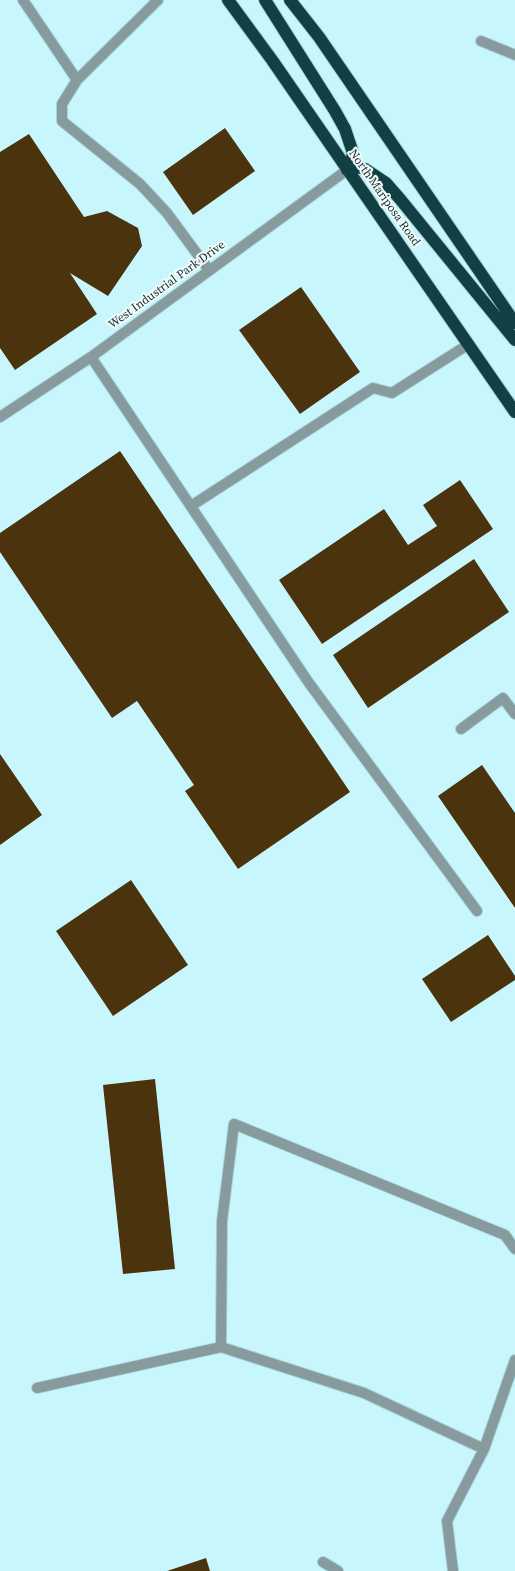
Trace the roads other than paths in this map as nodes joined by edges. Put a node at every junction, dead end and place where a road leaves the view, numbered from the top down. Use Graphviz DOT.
graph roads {
  1 [pos="23,0"];
  2 [pos="158,0"];
  3 [pos="228,0"];
  4 [pos="264,0"];
  5 [pos="290,0"];
  6 [pos="481,41"];
  7 [pos="515,55"];
  8 [pos="77,80"];
  9 [pos="347,170"];
  10 [pos="209,270"];
  11 [pos="515,323"];
  12 [pos="515,340"];
  13 [pos="468,344"];
  14 [pos="91,357"];
  15 [pos="515,412"];
  16 [pos="0,417"];
  17 [pos="191,506"];
  18 [pos="515,714"];
  19 [pos="461,728"];
  20 [pos="477,911"];
  21 [pos="515,1249"];
  22 [pos="221,1347"];
  23 [pos="515,1360"];
  24 [pos="37,1388"];
  25 [pos="484,1449"];
  26 [pos="322,1562"];
  27 [pos="338,1571"];
  28 [pos="453,1571"];
  1 -- 8 [label="street"];
  2 -- 8 [label="street"];
  3 -- 9 [label="highway, North Mariposa Road"];
  4 -- 9 [label="highway"];
  5 -- 11 [label="highway"];
  6 -- 7 [label="street"];
  8 -- 10 [label="street"];
  9 -- 10 [label="street, West Industrial Park Drive"];
  9 -- 12 [label="highway"];
  9 -- 13 [label="highway, North Mariposa Road"];
  10 -- 14 [label="street, West Industrial Park Drive"];
  13 -- 15 [label="highway, North Mariposa Road"];
  13 -- 17 [label="street"];
  14 -- 16 [label="street, West Industrial Park Drive"];
  14 -- 17 [label="street"];
  17 -- 20 [label="street"];
  18 -- 19 [label="street"];
  21 -- 22 [label="street"];
  22 -- 24 [label="street"];
  22 -- 25 [label="street"];
  23 -- 25 [label="street"];
  25 -- 28 [label="street"];
  26 -- 27 [label="street"];
}
